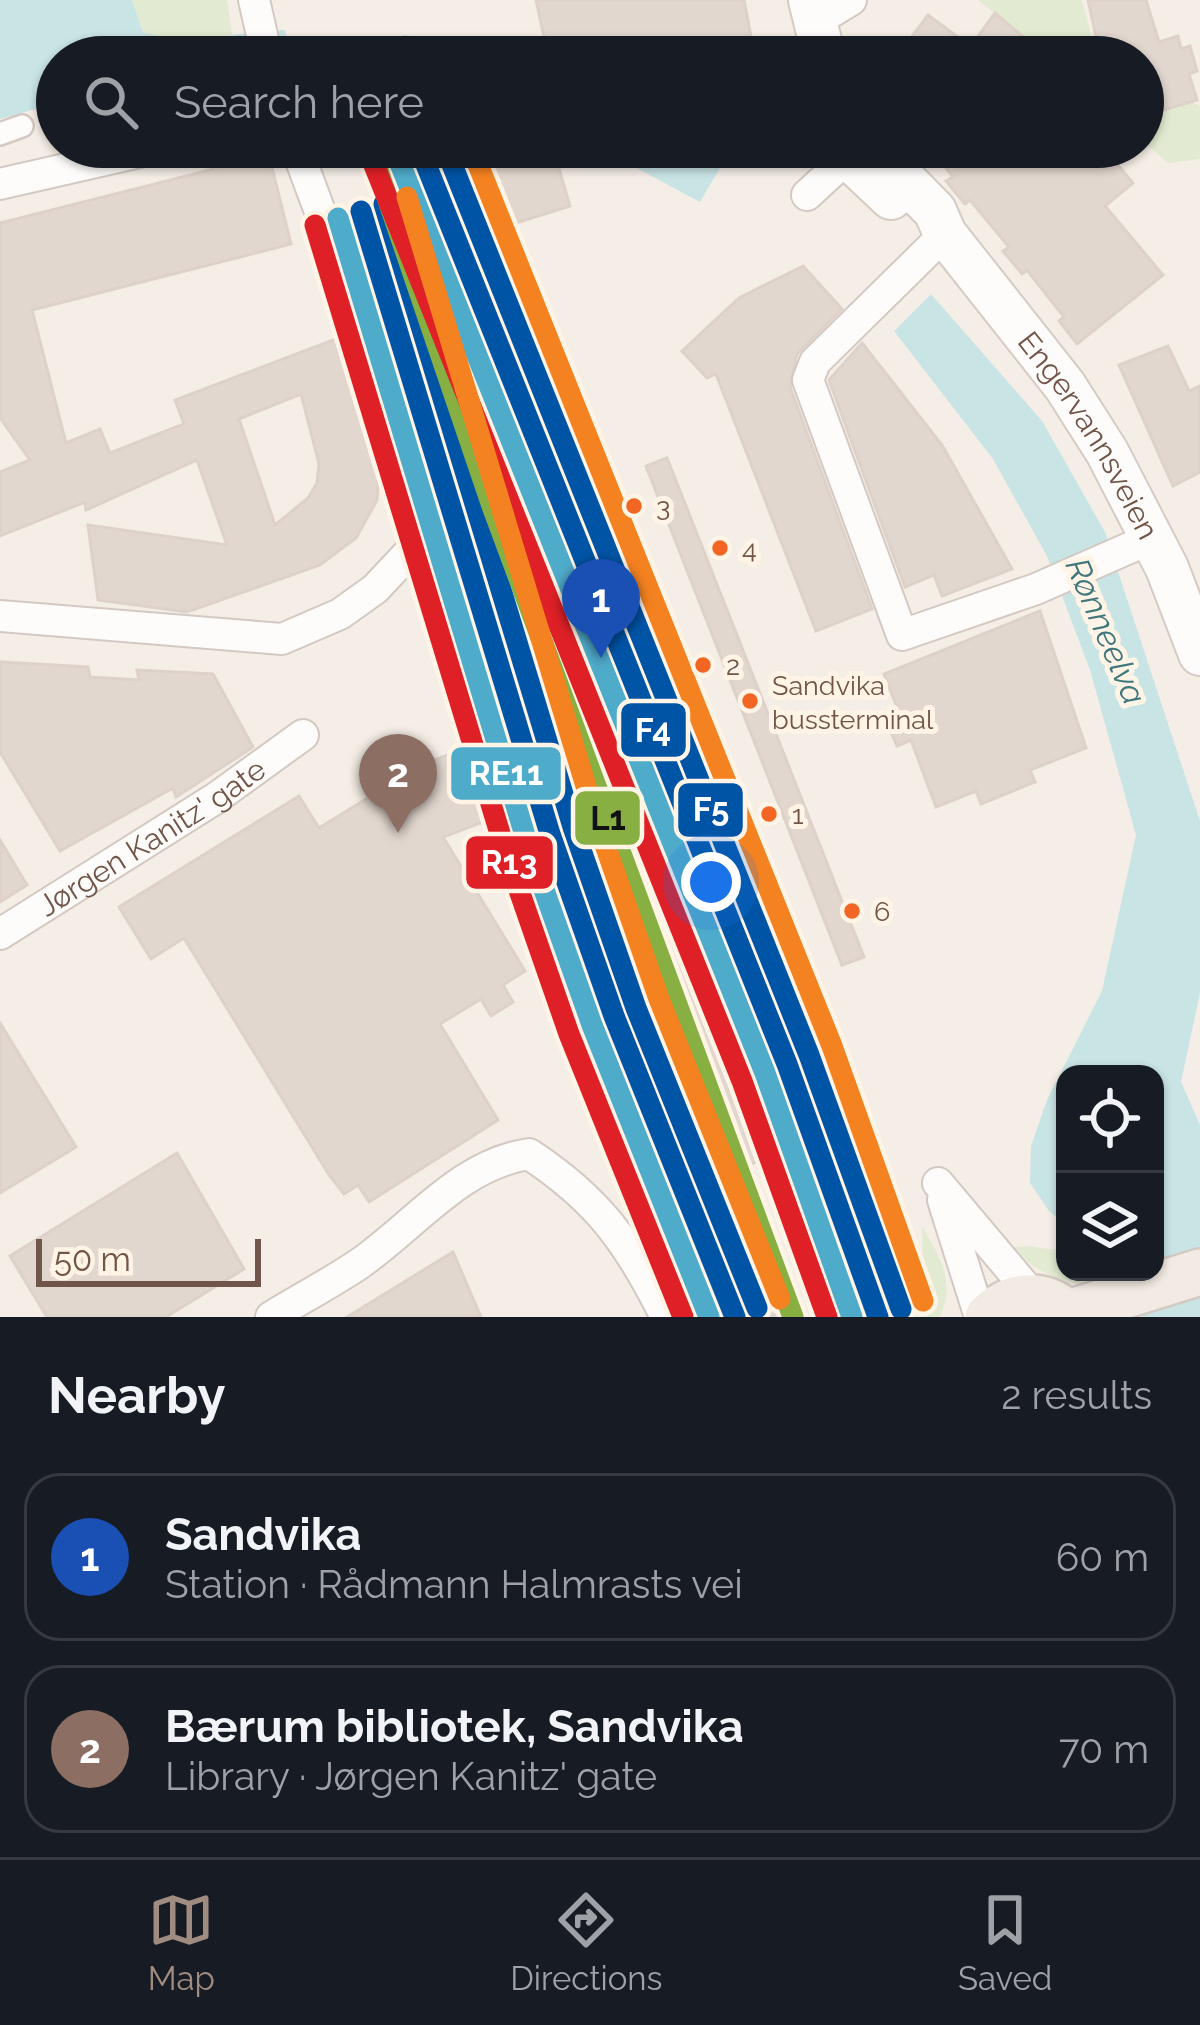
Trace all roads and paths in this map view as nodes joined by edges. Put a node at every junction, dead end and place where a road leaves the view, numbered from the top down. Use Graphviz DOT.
graph roads {
  1 [pos="851,0"];
  2 [pos="255,4"];
  3 [pos="806,27"];
  4 [pos="262,36"];
  5 [pos="70,168"];
  6 [pos="304,168"];
  7 [pos="835,168"];
  8 [pos="869,168"];
  9 [pos="0,184"];
  10 [pos="807,195"];
  11 [pos="931,249"];
  12 [pos="1136,545"];
  13 [pos="0,616"];
  14 [pos="1200,654"];
  15 [pos="303,735"];
  16 [pos="0,934"];
  17 [pos="1200,1272"];
  18 [pos="1058,1309"];
  19 [pos="271,1317"];
  20 [pos="666,1317"];
  21 [pos="984,1317"];
  1 -- 3 [label="street"];
  2 -- 4 [label="street"];
  5 -- 9 [label="street"];
  6 -- 13 [label="street"];
  7 -- 10 [label="street"];
  8 -- 11 [label="main road, Engervannsveien"];
  11 -- 12 [label="main road, Engervannsveien"];
  11 -- 12 [label="street"];
  12 -- 14 [label="main road, Engervannsveien"];
  15 -- 16 [label="street, Jørgen Kanitz' gate"];
  17 -- 18 [label="main road"];
  18 -- 21 [label="main road"];
  18 -- 21 [label="street"];
  19 -- 20 [label="street"];
}
